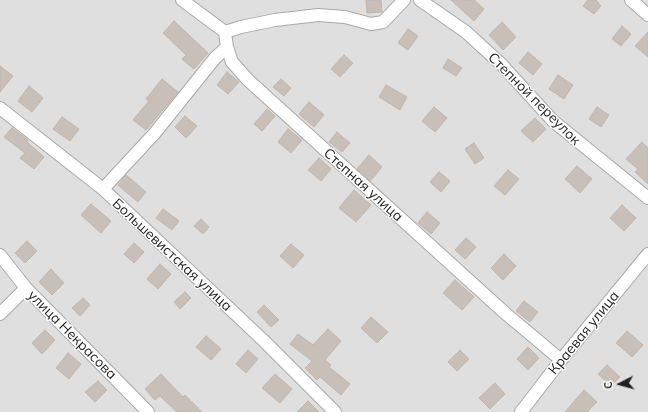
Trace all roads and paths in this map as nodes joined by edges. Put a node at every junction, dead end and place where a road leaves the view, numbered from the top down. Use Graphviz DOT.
graph roads {
  1 [pos="182,0"];
  2 [pos="404,0"];
  3 [pos="420,0"];
  4 [pos="631,0"];
  5 [pos="648,15"];
  6 [pos="225,32"];
  7 [pos="227,47"];
  8 [pos="0,108"];
  9 [pos="103,189"];
  10 [pos="648,198"];
  11 [pos="648,254"];
  12 [pos="0,255"];
  13 [pos="26,288"];
  14 [pos="0,314"];
  15 [pos="561,360"];
  16 [pos="148,412"];
  17 [pos="335,412"];
  18 [pos="521,412"];
  1 -- 6 [label="street"];
  2 -- 6 [label="street"];
  3 -- 10 [label="street, Степной переулок"];
  4 -- 5 [label="street"];
  6 -- 7 [label="street, Степная улица"];
  7 -- 9 [label="street"];
  7 -- 15 [label="street, Степная улица"];
  8 -- 9 [label="street, Большевистская улица"];
  9 -- 17 [label="street, Большевистская улица"];
  11 -- 15 [label="street, Краевая улица"];
  12 -- 13 [label="street, улица Некрасова"];
  13 -- 14 [label="street"];
  13 -- 16 [label="street, улица Некрасова"];
  15 -- 18 [label="street, Краевая улица"];
}
